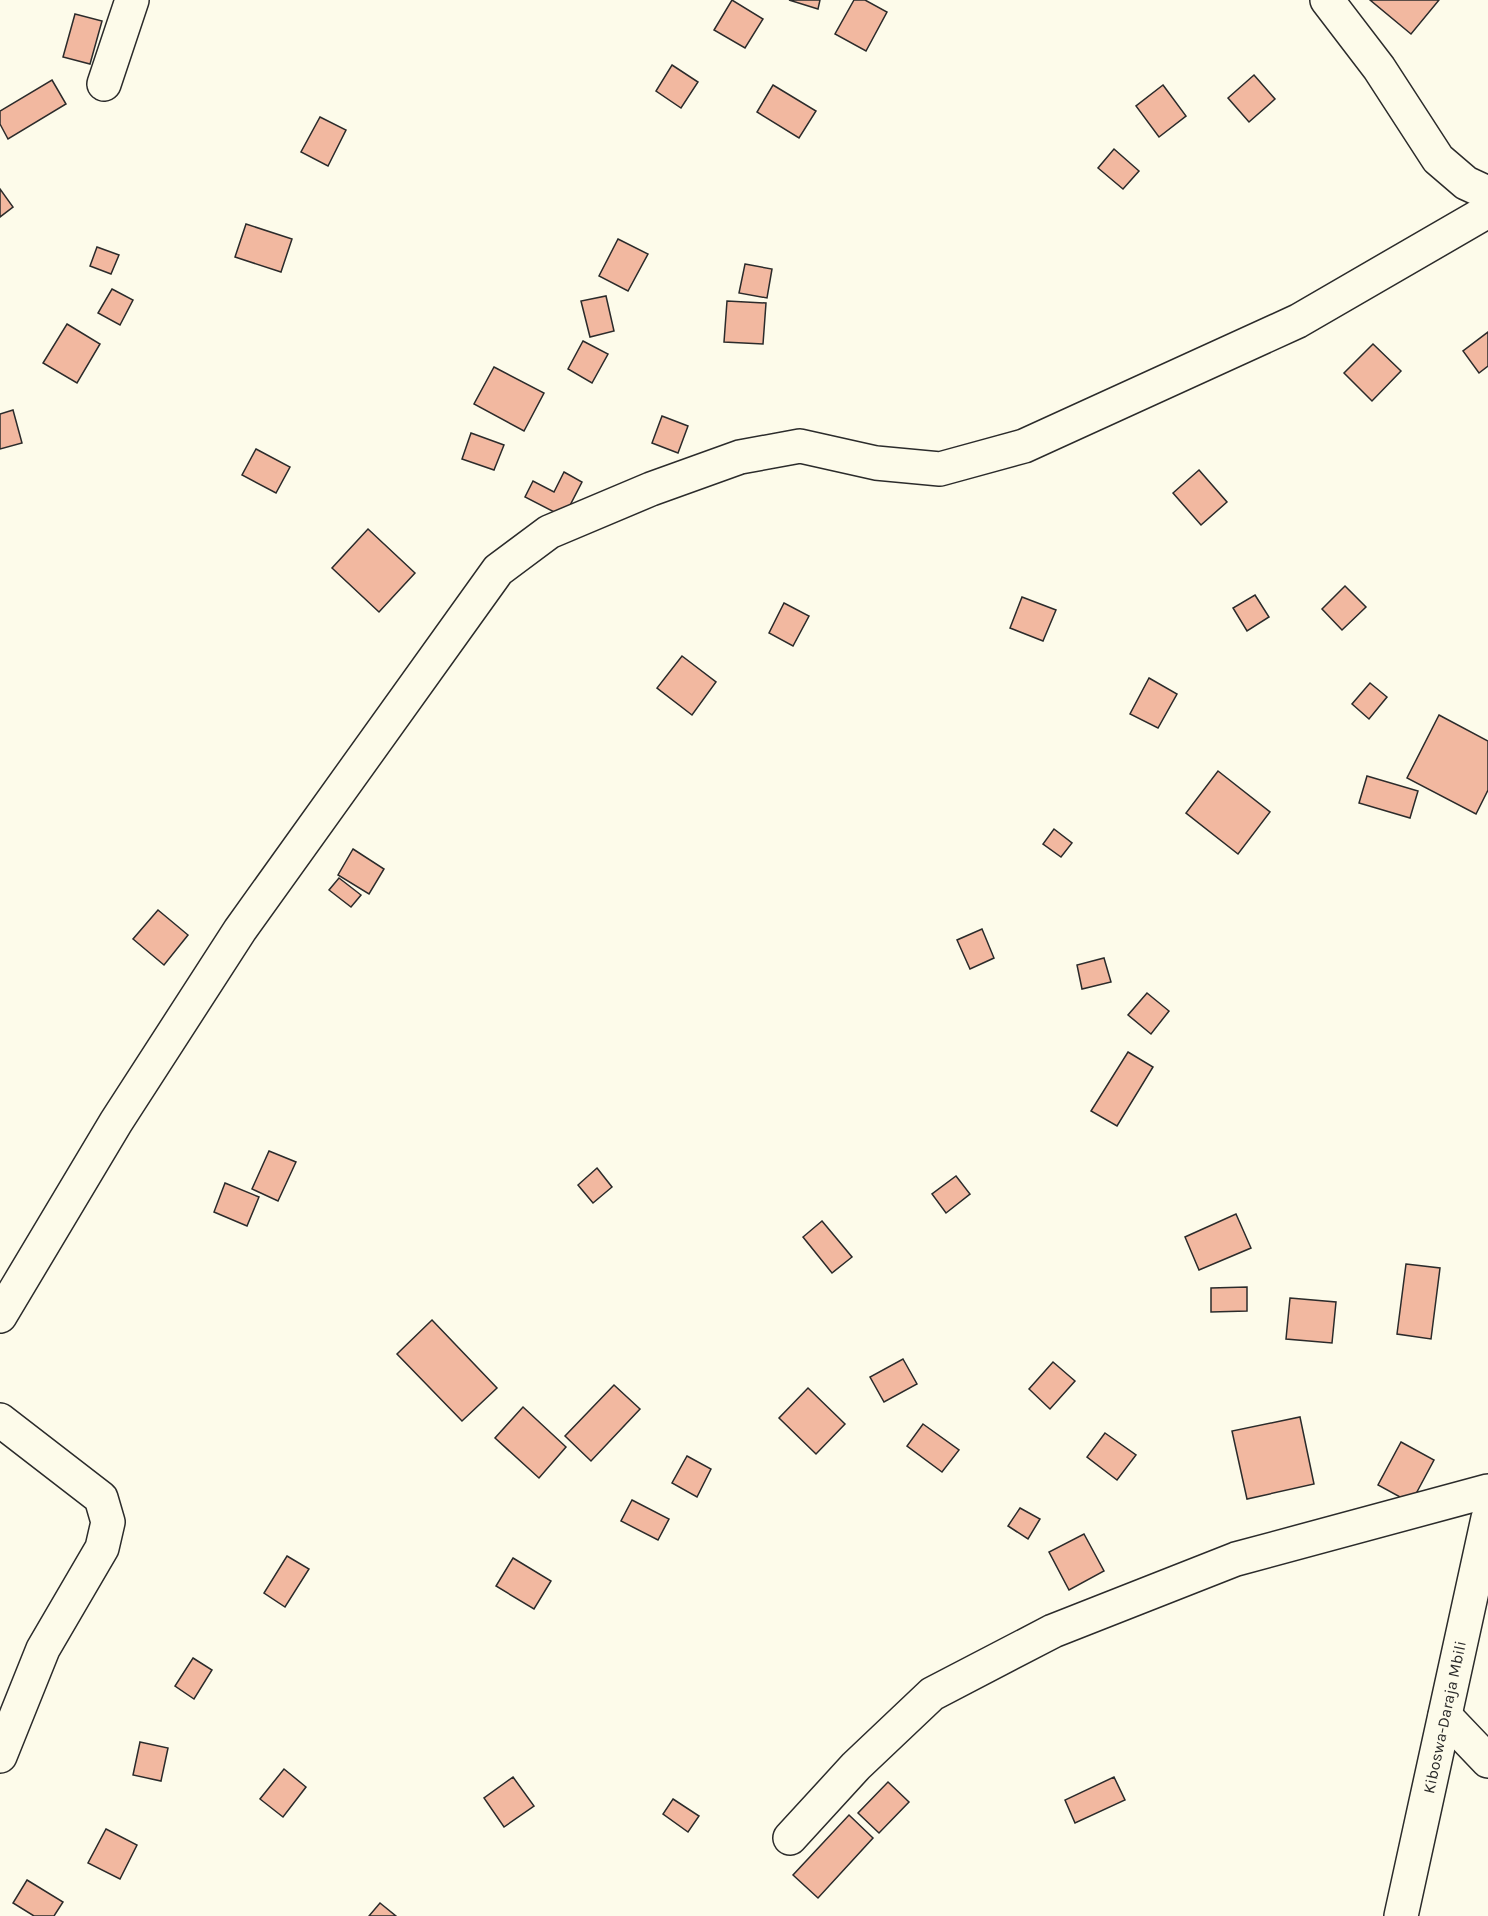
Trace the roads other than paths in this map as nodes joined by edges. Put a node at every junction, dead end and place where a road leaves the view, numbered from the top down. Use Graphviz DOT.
graph roads {
  1 [pos="132,0"];
  2 [pos="1327,0"];
  3 [pos="104,84"];
  4 [pos="1488,193"];
  5 [pos="1488,211"];
  6 [pos="0,1316"];
  7 [pos="0,1420"];
  8 [pos="1488,1491"];
  9 [pos="1488,1518"];
  10 [pos="1445,1716"];
  11 [pos="0,1756"];
  12 [pos="1488,1761"];
  13 [pos="790,1838"];
  14 [pos="1401,1916"];
  1 -- 3 [label="street"];
  2 -- 4 [label="street"];
  5 -- 6 [label="street"];
  7 -- 11 [label="street"];
  8 -- 13 [label="street"];
  9 -- 10 [label="street, Kiboswa-Daraja Mbili"];
  10 -- 12 [label="street"];
  10 -- 14 [label="street, Kiboswa-Daraja Mbili"];
}
